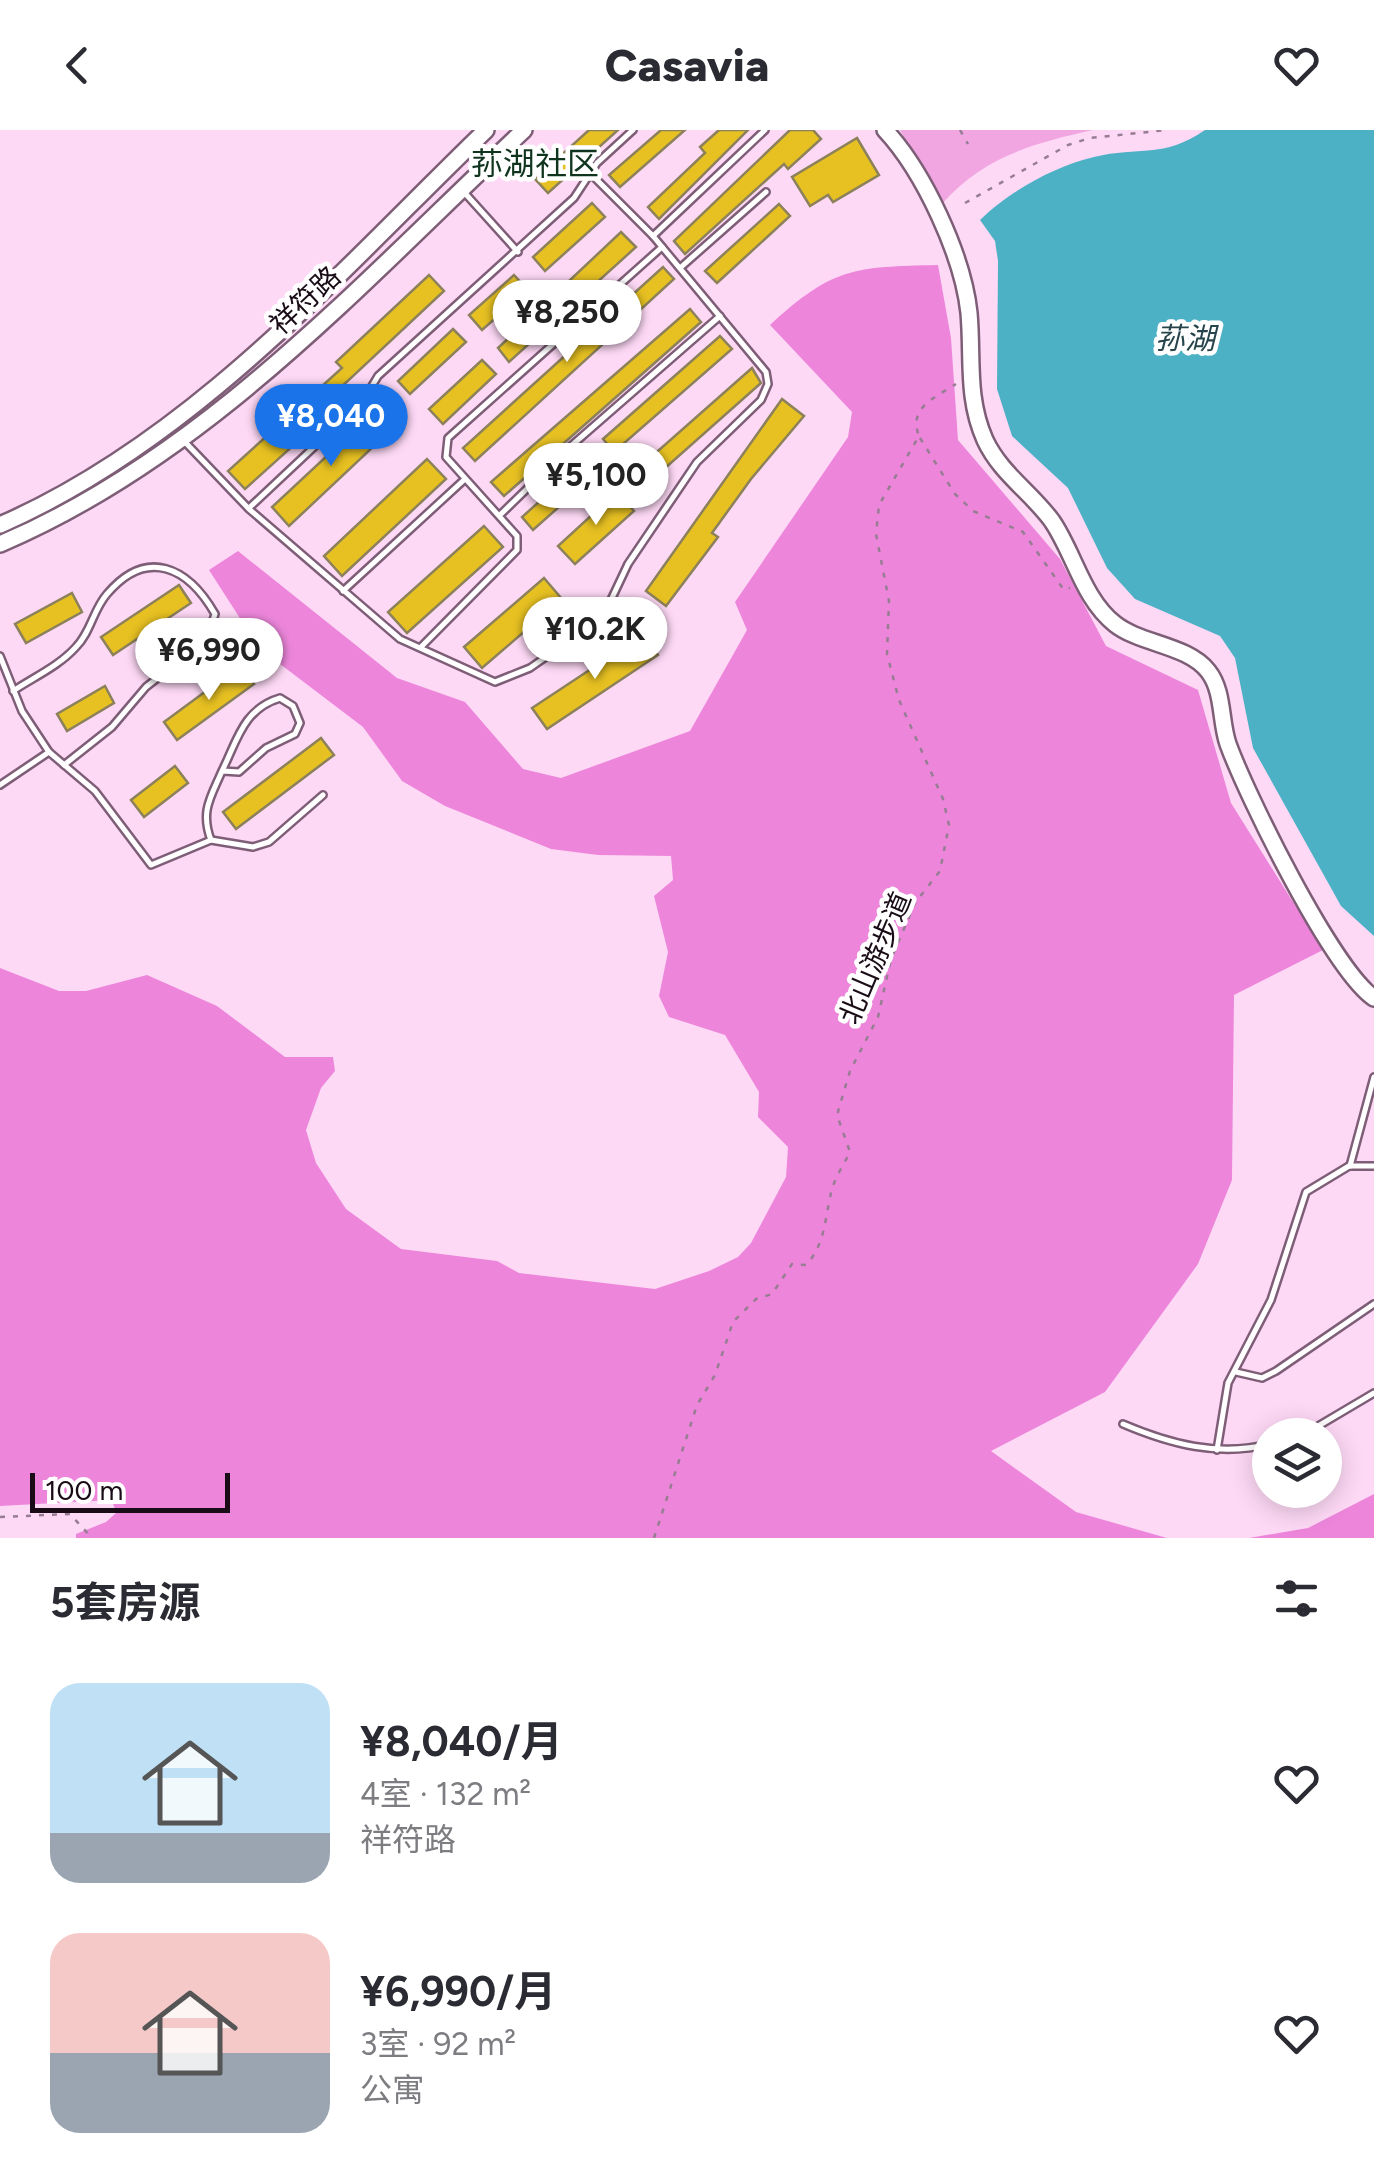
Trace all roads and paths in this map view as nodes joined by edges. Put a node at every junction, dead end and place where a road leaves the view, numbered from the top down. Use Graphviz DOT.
graph roads {
  1 [pos="486,130"];
  2 [pos="524,130"];
  3 [pos="633,130"];
  4 [pos="765,130"];
  5 [pos="884,130"];
  6 [pos="960,130"];
  7 [pos="1167,130"];
  8 [pos="1084,134"];
  9 [pos="1086,139"];
  10 [pos="968,144"];
  11 [pos="590,173"];
  12 [pos="461,189"];
  13 [pos="766,192"];
  14 [pos="965,203"];
  15 [pos="653,236"];
  16 [pos="662,247"];
  17 [pos="518,252"];
  18 [pos="680,268"];
  19 [pos="720,316"];
  20 [pos="968,374"];
  21 [pos="918,436"];
  22 [pos="182,438"];
  23 [pos="465,479"];
  24 [pos="248,509"];
  25 [pos="499,516"];
  26 [pos="0,524"];
  27 [pos="0,544"];
  28 [pos="1085,582"];
  29 [pos="343,591"];
  30 [pos="421,647"];
  31 [pos="0,656"];
  32 [pos="12,690"];
  33 [pos="49,752"];
  34 [pos="64,765"];
  35 [pos="223,771"];
  36 [pos="0,785"];
  37 [pos="323,795"];
  38 [pos="210,840"];
  39 [pos="1374,998"];
  40 [pos="1374,1077"];
  41 [pos="1350,1166"];
  42 [pos="1374,1166"];
  43 [pos="1374,1304"];
  44 [pos="1235,1372"];
  45 [pos="1374,1393"];
  46 [pos="1331,1418"];
  47 [pos="1123,1424"];
  48 [pos="1252,1446"];
  49 [pos="1217,1450"];
  50 [pos="0,1516"];
  51 [pos="92,1538"];
  52 [pos="654,1538"];
  1 -- 26 [label="main road, 祥符路"];
  2 -- 12 [label="main road, 祥符路"];
  3 -- 11 [label="lane"];
  4 -- 15 [label="lane"];
  5 -- 20 [label="main road"];
  6 -- 10 [label="path"];
  7 -- 9 [label="path"];
  8 -- 9 [label="path"];
  9 -- 14 [label="path"];
  11 -- 15 [label="lane"];
  11 -- 17 [label="lane"];
  12 -- 17 [label="lane"];
  12 -- 22 [label="main road, 祥符路"];
  13 -- 18 [label="lane"];
  15 -- 16 [label="lane"];
  16 -- 18 [label="lane"];
  16 -- 23 [label="lane"];
  17 -- 24 [label="lane"];
  18 -- 19 [label="lane"];
  19 -- 25 [label="lane"];
  19 -- 30 [label="lane"];
  20 -- 21 [label="path, 北山游步道"];
  20 -- 28 [label="main road"];
  21 -- 28 [label="path"];
  21 -- 52 [label="path, 北山游步道"];
  22 -- 24 [label="lane"];
  22 -- 27 [label="main road, 祥符路"];
  23 -- 25 [label="lane"];
  23 -- 29 [label="lane"];
  24 -- 29 [label="lane"];
  25 -- 30 [label="lane"];
  28 -- 39 [label="main road"];
  29 -- 30 [label="lane"];
  31 -- 32 [label="lane"];
  32 -- 33 [label="lane"];
  32 -- 34 [label="lane"];
  33 -- 34 [label="lane"];
  33 -- 36 [label="lane"];
  34 -- 38 [label="lane"];
  35 -- 35 [label="lane"];
  35 -- 38 [label="lane"];
  37 -- 38 [label="lane"];
  40 -- 41 [label="lane"];
  41 -- 42 [label="lane"];
  41 -- 44 [label="lane"];
  43 -- 44 [label="lane"];
  44 -- 49 [label="lane"];
  45 -- 46 [label="lane"];
  47 -- 49 [label="lane"];
  48 -- 49 [label="lane"];
  50 -- 51 [label="path"];
}
